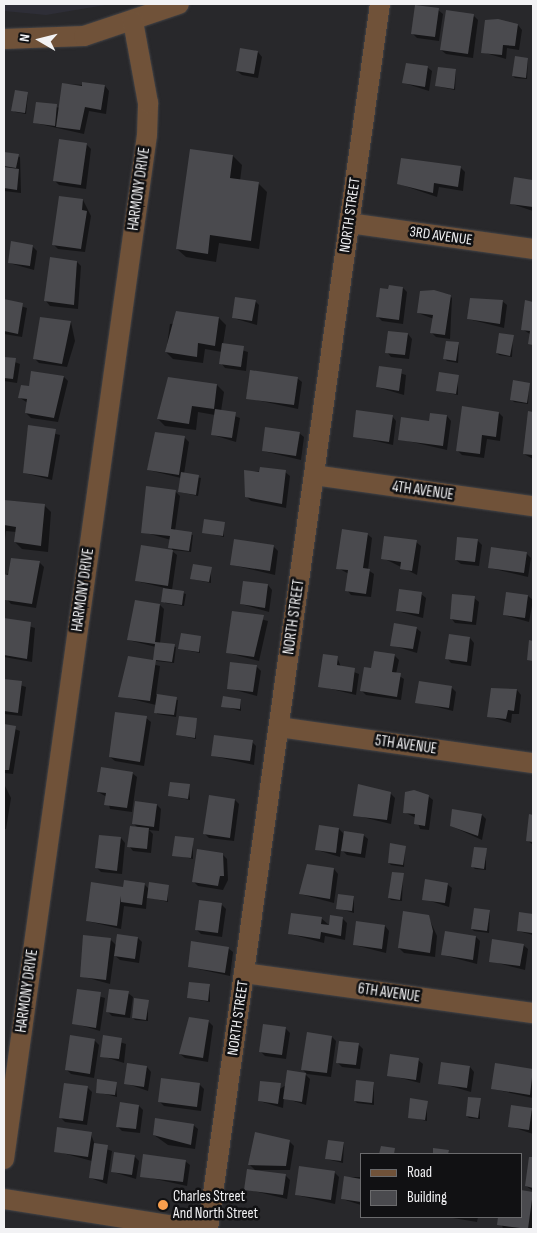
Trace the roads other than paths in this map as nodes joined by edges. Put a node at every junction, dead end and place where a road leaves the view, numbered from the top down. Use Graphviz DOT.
graph roads {
  1 [pos="179,4"];
  2 [pos="380,4"];
  3 [pos="134,22"];
  4 [pos="4,39"];
  5 [pos="349,223"];
  6 [pos="533,249"];
  7 [pos="314,475"];
  8 [pos="533,506"];
  9 [pos="278,728"];
  10 [pos="533,763"];
  11 [pos="244,973"];
  12 [pos="533,1013"];
  13 [pos="4,1159"];
  14 [pos="4,1198"];
  15 [pos="194,1229"];
  16 [pos="208,1229"];
  1 -- 3 [label="street"];
  2 -- 5 [label="street, NORTH STREET"];
  3 -- 4 [label="street"];
  3 -- 13 [label="street, HARMONY DRIVE"];
  5 -- 6 [label="street, 3RD AVENUE"];
  5 -- 7 [label="street, NORTH STREET"];
  7 -- 8 [label="street, 4TH AVENUE"];
  7 -- 9 [label="street, NORTH STREET"];
  9 -- 10 [label="street, 5TH AVENUE"];
  9 -- 11 [label="street, NORTH STREET"];
  11 -- 12 [label="street, 6TH AVENUE"];
  11 -- 16 [label="street, NORTH STREET"];
  14 -- 15 [label="street"];
}
